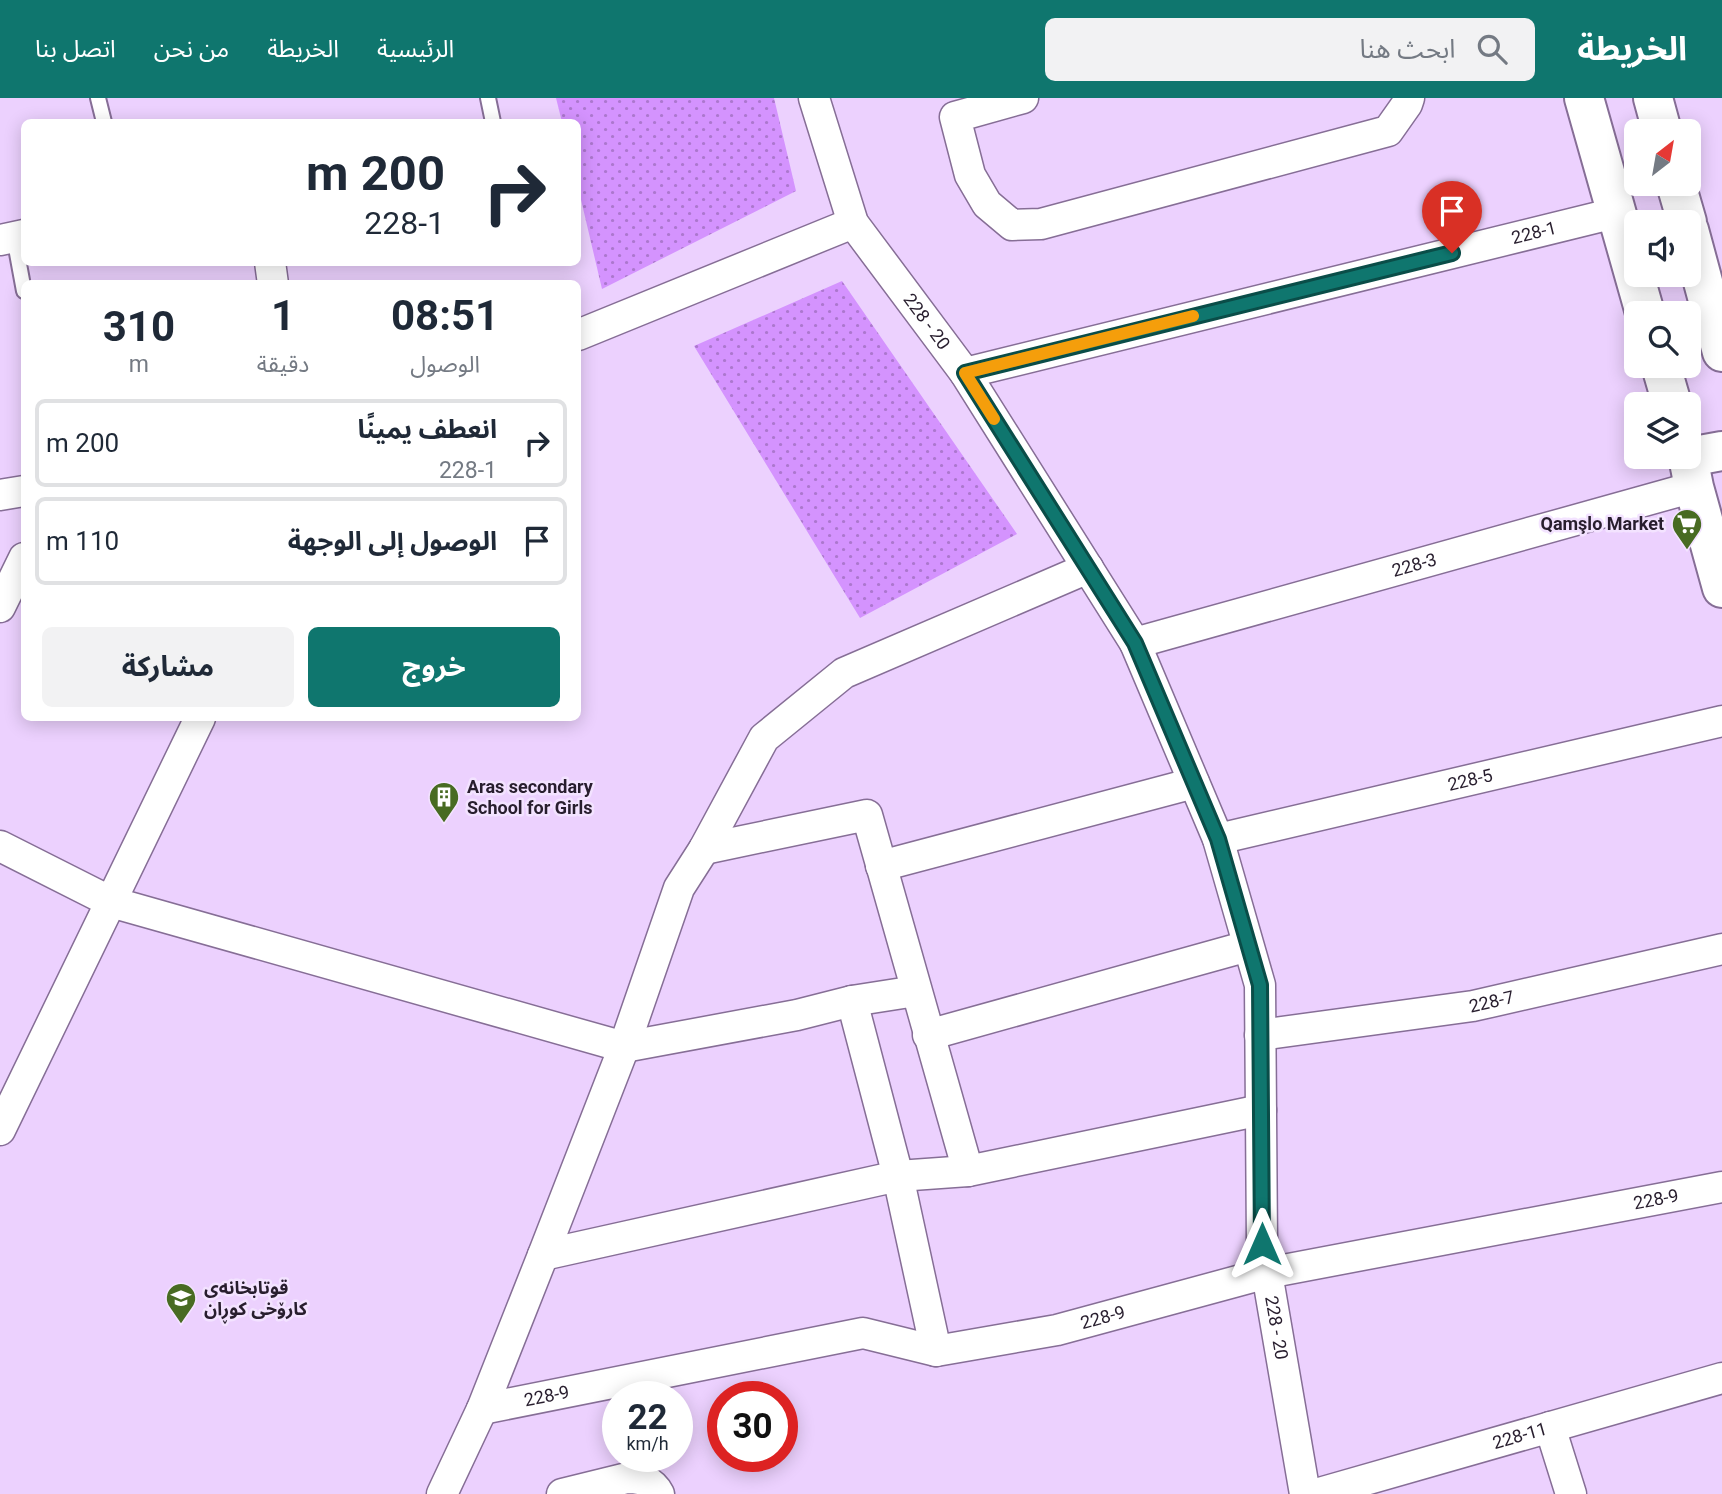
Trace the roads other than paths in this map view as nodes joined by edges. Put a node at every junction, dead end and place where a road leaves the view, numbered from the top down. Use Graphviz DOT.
graph roads {
  1 [pos="97,98"];
  2 [pos="488,98"];
  3 [pos="814,98"];
  4 [pos="1023,98"];
  5 [pos="1409,98"];
  6 [pos="1584,98"];
  7 [pos="103,119"];
  8 [pos="493,119"];
  9 [pos="1615,212"];
  10 [pos="853,223"];
  11 [pos="13,237"];
  12 [pos="1701,272"];
  13 [pos="22,280"];
  14 [pos="1641,301"];
  15 [pos="581,334"];
  16 [pos="1721,342"];
  17 [pos="965,373"];
  18 [pos="1722,451"];
  19 [pos="1701,459"];
  20 [pos="1674,469"];
  21 [pos="1690,469"];
  22 [pos="21,492"];
  23 [pos="0,495"];
  24 [pos="21,564"];
  25 [pos="1088,568"];
  26 [pos="1722,588"];
  27 [pos="0,607"];
  28 [pos="1135,643"];
  29 [pos="199,721"];
  30 [pos="1722,721"];
  31 [pos="1194,783"];
  32 [pos="1218,839"];
  33 [pos="0,846"];
  34 [pos="704,849"];
  35 [pos="881,866"];
  36 [pos="111,902"];
  37 [pos="1248,946"];
  38 [pos="1722,949"];
  39 [pos="916,990"];
  40 [pos="852,1001"];
  41 [pos="928,1035"];
  42 [pos="1260,1035"];
  43 [pos="624,1047"];
  44 [pos="1261,1110"];
  45 [pos="0,1130"];
  46 [pos="968,1171"];
  47 [pos="898,1176"];
  48 [pos="1722,1187"];
  49 [pos="543,1255"];
  50 [pos="1267,1273"];
  51 [pos="936,1351"];
  52 [pos="1722,1378"];
  53 [pos="482,1409"];
  54 [pos="1550,1427"];
  55 [pos="442,1494"];
  56 [pos="562,1494"];
  57 [pos="659,1494"];
  58 [pos="1305,1494"];
  59 [pos="1316,1494"];
  60 [pos="1571,1494"];
  1 -- 7 [label="lane"];
  2 -- 8 [label="lane"];
  3 -- 10 [label="street, 228 - 20"];
  4 -- 5 [label="street"];
  6 -- 9 [label="main road"];
  9 -- 14 [label="main road"];
  9 -- 17 [label="street, 228-1"];
  10 -- 15 [label="street"];
  10 -- 17 [label="street, 228 - 20"];
  11 -- 13 [label="lane"];
  12 -- 16 [label="main road"];
  17 -- 25 [label="street, 228 - 20"];
  18 -- 19 [label="main road"];
  20 -- 28 [label="street, 228-3"];
  21 -- 26 [label="main road"];
  22 -- 23 [label="street"];
  24 -- 27 [label="street"];
  25 -- 28 [label="street, 228 - 20"];
  25 -- 34 [label="street"];
  28 -- 31 [label="street, 228 - 20"];
  29 -- 36 [label="street"];
  30 -- 32 [label="street, 228-5"];
  31 -- 32 [label="street, 228 - 20"];
  31 -- 35 [label="street"];
  32 -- 37 [label="street, 228 - 20"];
  33 -- 36 [label="street"];
  34 -- 35 [label="street"];
  34 -- 43 [label="street"];
  35 -- 39 [label="street"];
  36 -- 43 [label="street"];
  36 -- 45 [label="street"];
  37 -- 41 [label="street"];
  37 -- 42 [label="street, 228 - 20"];
  38 -- 42 [label="street, 228-7"];
  39 -- 40 [label="street"];
  39 -- 41 [label="street"];
  40 -- 43 [label="street"];
  40 -- 47 [label="street"];
  41 -- 46 [label="street"];
  42 -- 44 [label="street, 228 - 20"];
  43 -- 49 [label="street"];
  44 -- 46 [label="street"];
  44 -- 50 [label="street, 228 - 20"];
  46 -- 47 [label="street"];
  47 -- 49 [label="street"];
  47 -- 51 [label="street"];
  48 -- 50 [label="street, 228-9"];
  49 -- 53 [label="street"];
  50 -- 51 [label="street, 228-9"];
  50 -- 58 [label="street, 228 - 20"];
  51 -- 53 [label="street, 228-9"];
  52 -- 54 [label="street, 228-11"];
  53 -- 55 [label="street"];
  54 -- 59 [label="street, 228-11"];
  54 -- 60 [label="street"];
  56 -- 57 [label="street"];
}
